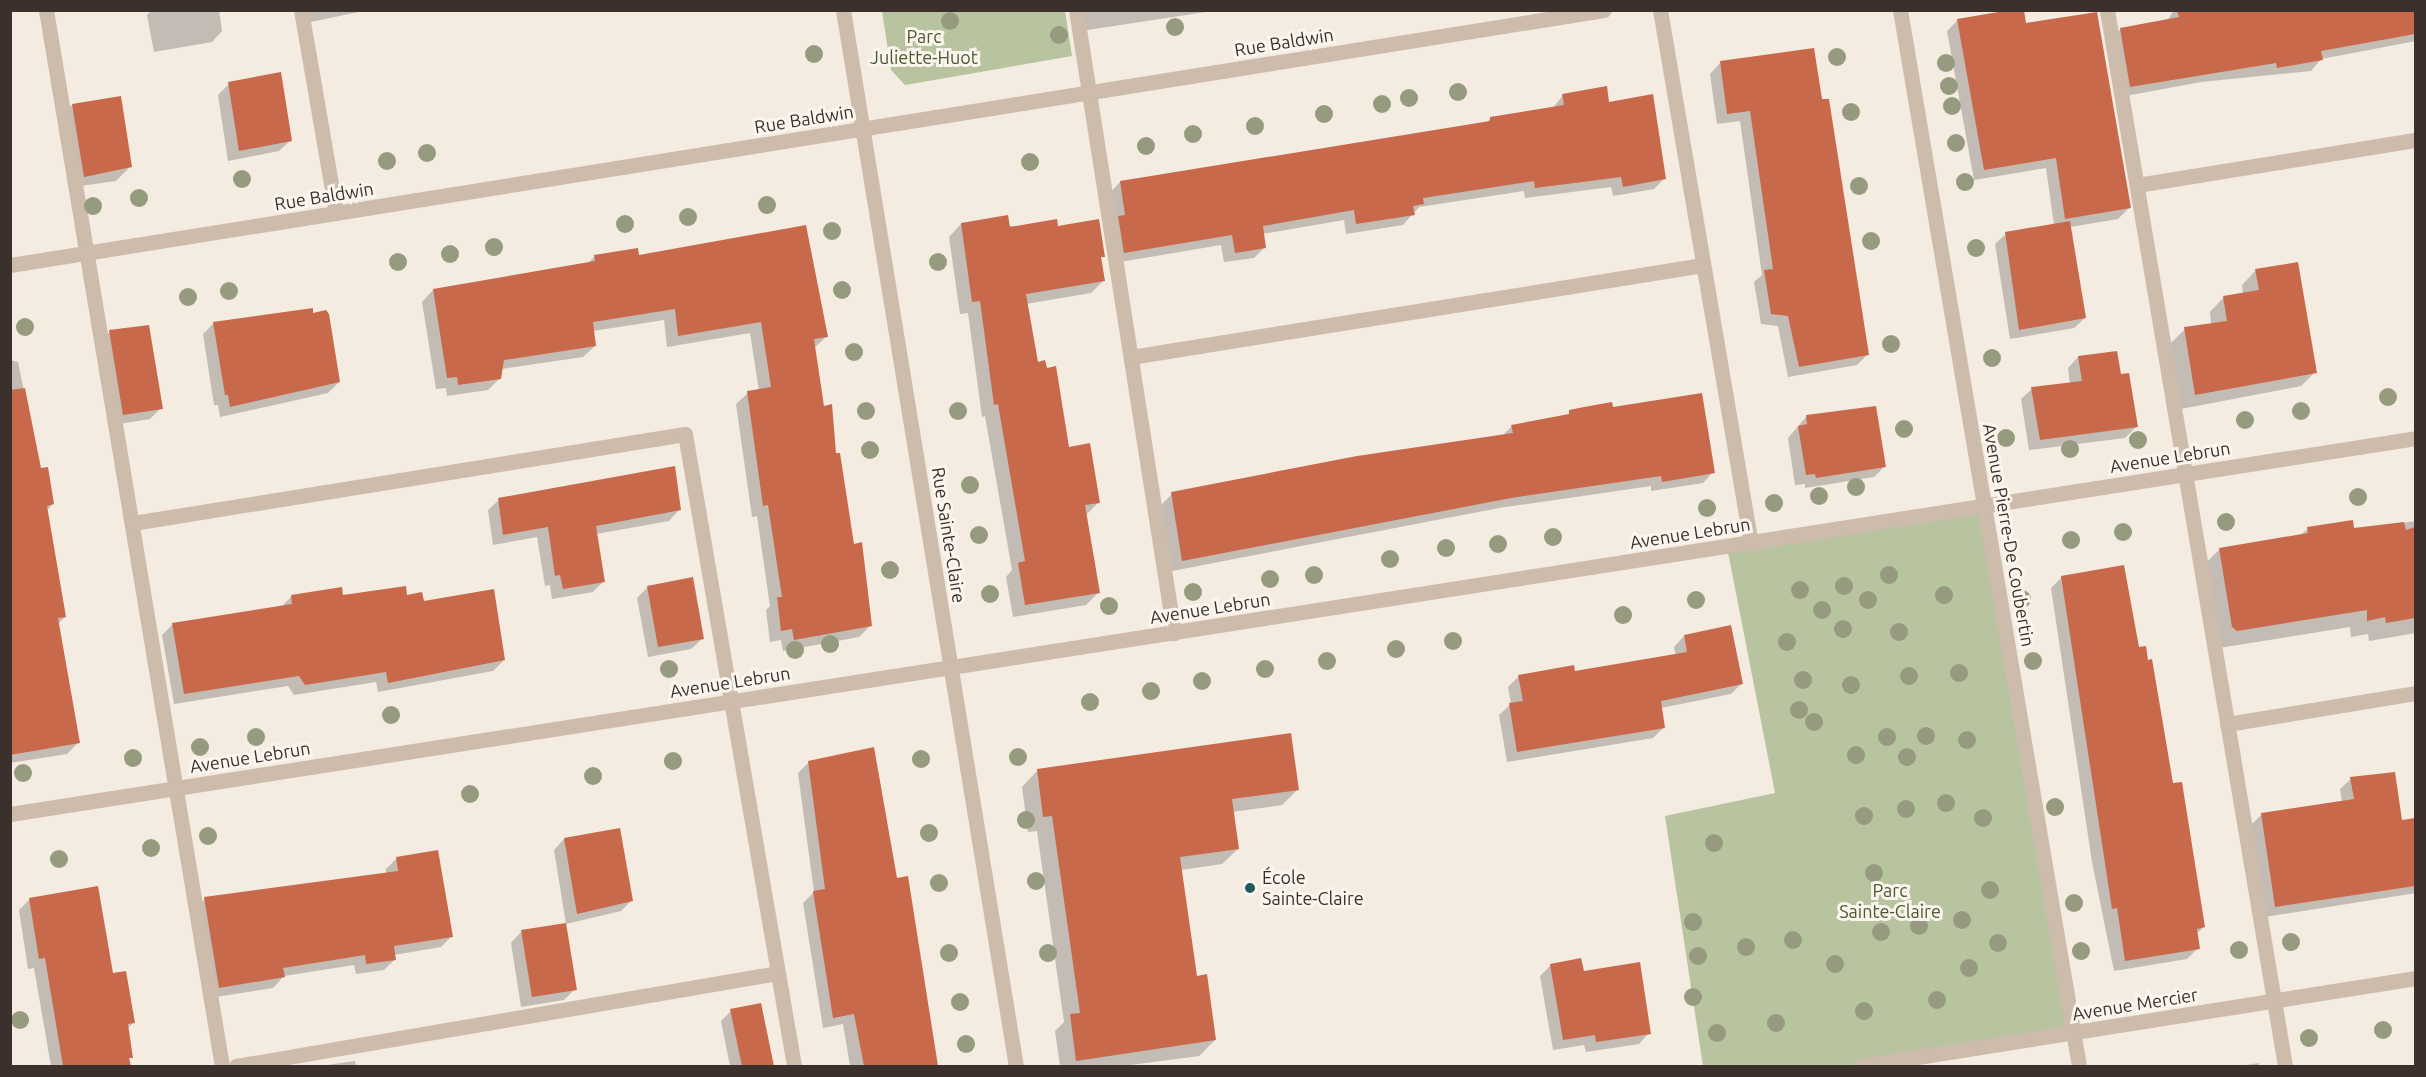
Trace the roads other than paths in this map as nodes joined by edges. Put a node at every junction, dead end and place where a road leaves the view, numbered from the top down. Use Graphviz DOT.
graph roads {
  1 [pos="46,10"];
  2 [pos="301,10"];
  3 [pos="843,10"];
  4 [pos="1076,10"];
  5 [pos="1604,10"];
  6 [pos="1659,10"];
  7 [pos="1900,10"];
  8 [pos="2108,10"];
  9 [pos="1089,93"];
  10 [pos="863,129"];
  11 [pos="2415,140"];
  12 [pos="2137,185"];
  13 [pos="336,213"];
  14 [pos="88,253"];
  15 [pos="10,265"];
  16 [pos="1703,265"];
  17 [pos="1131,357"];
  18 [pos="2415,438"];
  19 [pos="2185,474"];
  20 [pos="1984,508"];
  21 [pos="133,523"];
  22 [pos="1751,544"];
  23 [pos="1174,633"];
  24 [pos="951,668"];
  25 [pos="2415,693"];
  26 [pos="732,702"];
  27 [pos="2227,724"];
  28 [pos="176,788"];
  29 [pos="10,814"];
  30 [pos="778,973"];
  31 [pos="2415,978"];
  32 [pos="2274,1001"];
  33 [pos="2073,1034"];
  34 [pos="222,1066"];
  35 [pos="236,1066"];
  36 [pos="794,1066"];
  37 [pos="1016,1066"];
  38 [pos="1861,1066"];
  39 [pos="2079,1066"];
  40 [pos="2285,1066"];
  1 -- 14 [label="street"];
  2 -- 13 [label="street"];
  3 -- 10 [label="street, Rue Sainte-Claire"];
  4 -- 9 [label="street"];
  5 -- 9 [label="street, Rue Baldwin"];
  6 -- 16 [label="street"];
  7 -- 20 [label="street, Avenue Pierre-De Coubertin"];
  8 -- 12 [label="street"];
  9 -- 10 [label="street, Rue Baldwin"];
  9 -- 17 [label="street"];
  10 -- 13 [label="street, Rue Baldwin"];
  10 -- 24 [label="street, Rue Sainte-Claire"];
  11 -- 12 [label="street"];
  12 -- 19 [label="street"];
  13 -- 14 [label="street, Rue Baldwin"];
  14 -- 15 [label="street, Rue Baldwin"];
  14 -- 21 [label="street"];
  16 -- 17 [label="street"];
  16 -- 22 [label="street"];
  17 -- 23 [label="street"];
  18 -- 19 [label="street, Avenue Lebrun"];
  19 -- 20 [label="street, Avenue Lebrun"];
  19 -- 27 [label="street"];
  20 -- 22 [label="street, Avenue Lebrun"];
  20 -- 33 [label="street, Avenue Pierre-De Coubertin"];
  21 -- 26 [label="street"];
  21 -- 28 [label="street"];
  22 -- 23 [label="street, Avenue Lebrun"];
  23 -- 24 [label="street, Avenue Lebrun"];
  24 -- 26 [label="street, Avenue Lebrun"];
  24 -- 37 [label="street, Rue Sainte-Claire"];
  25 -- 27 [label="street"];
  26 -- 28 [label="street, Avenue Lebrun"];
  26 -- 30 [label="street"];
  27 -- 32 [label="street"];
  28 -- 29 [label="street, Avenue Lebrun"];
  28 -- 34 [label="street"];
  30 -- 35 [label="street"];
  30 -- 36 [label="street"];
  31 -- 32 [label="street, Avenue Mercier"];
  32 -- 33 [label="street, Avenue Mercier"];
  32 -- 40 [label="street"];
  33 -- 38 [label="street, Avenue Mercier"];
  33 -- 39 [label="street, Avenue Pierre-De Coubertin"];
}
